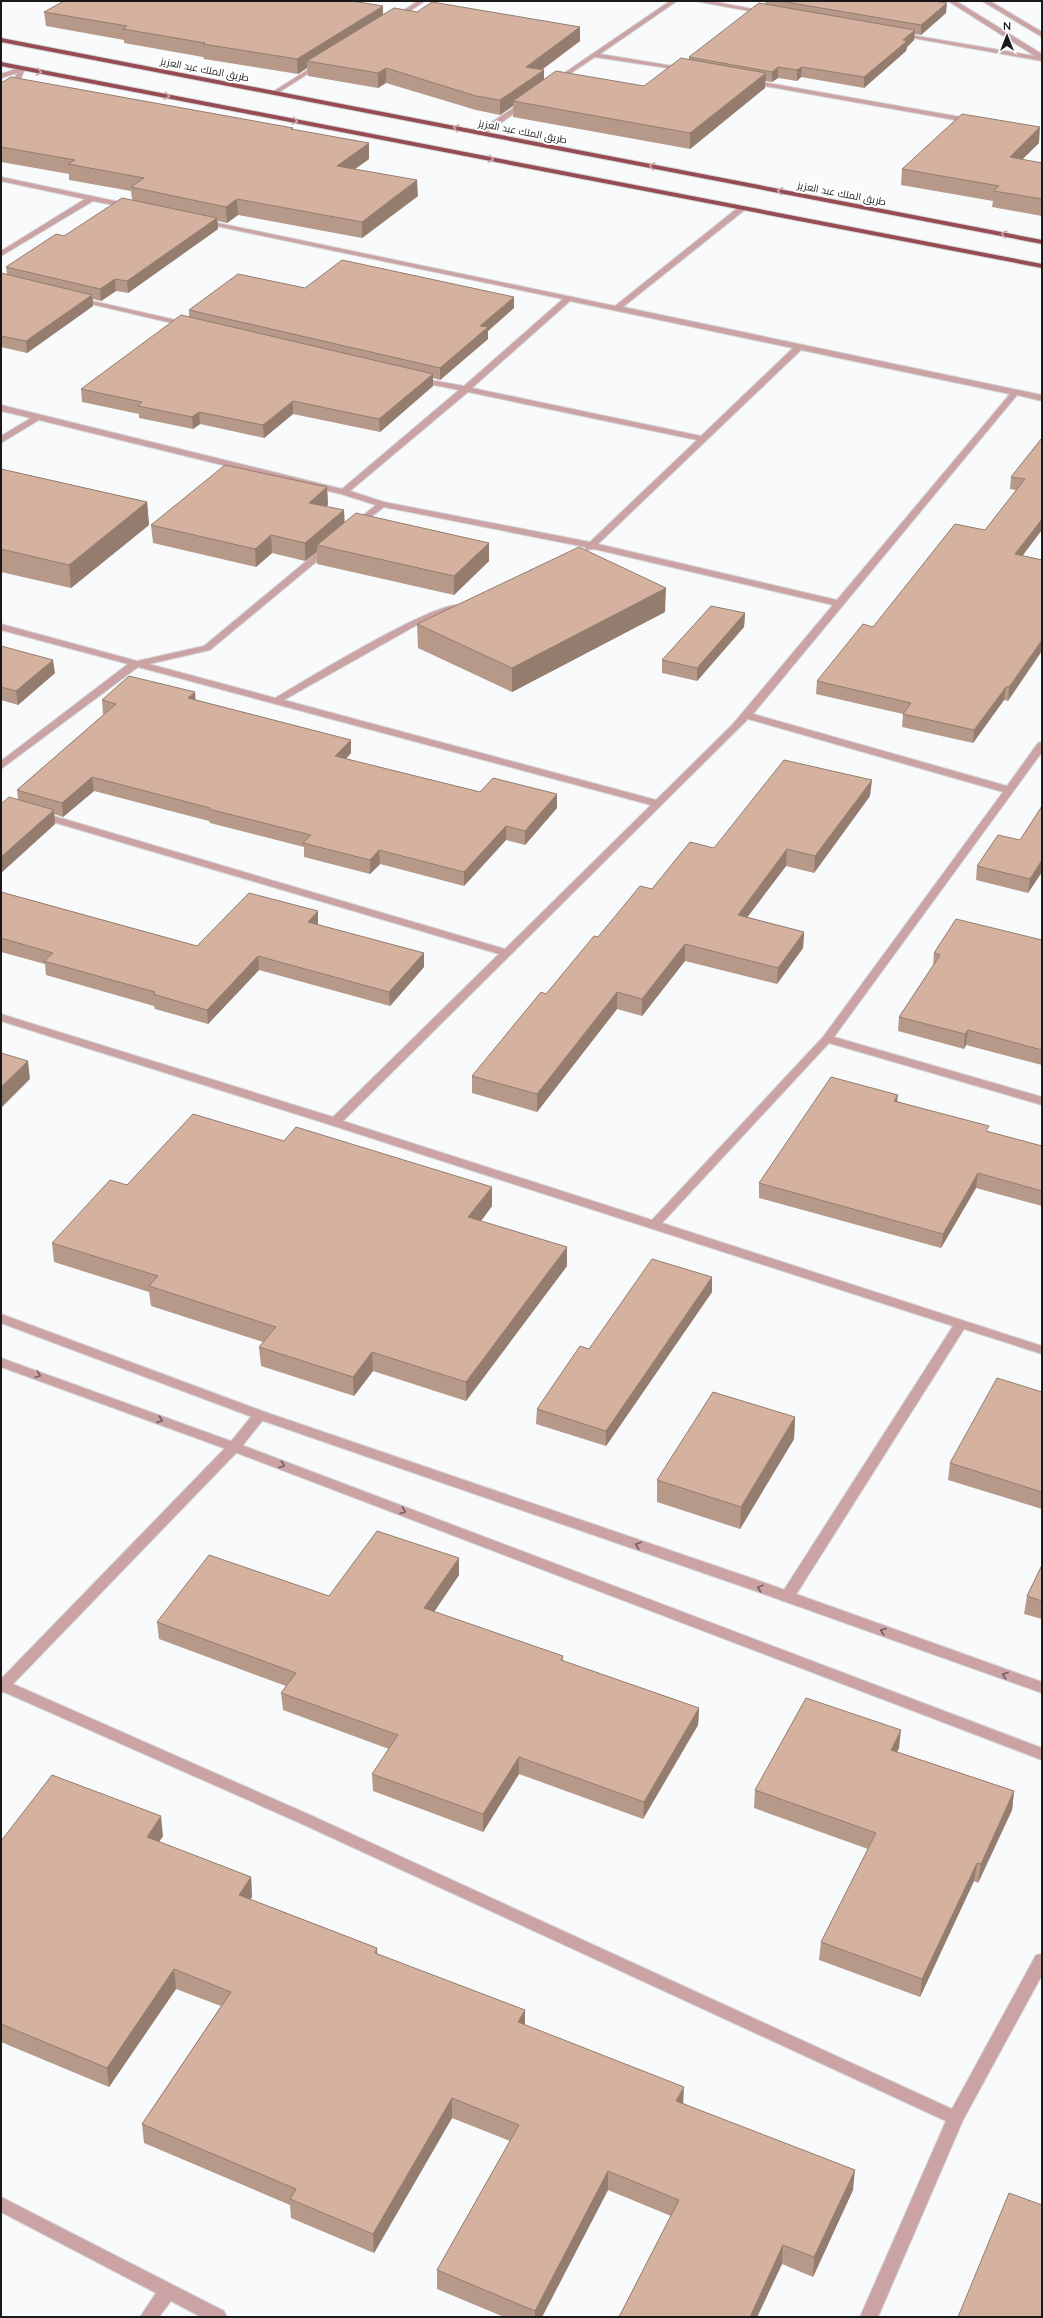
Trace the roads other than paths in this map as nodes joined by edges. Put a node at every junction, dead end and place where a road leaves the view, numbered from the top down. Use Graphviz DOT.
graph roads {
  1 [pos="422,1"];
  2 [pos="674,1"];
  3 [pos="698,1"];
  4 [pos="951,1"];
  5 [pos="985,1"];
  6 [pos="776,14"];
  7 [pos="384,25"];
  8 [pos="894,34"];
  9 [pos="1042,35"];
  10 [pos="1,40"];
  11 [pos="595,55"];
  12 [pos="1042,58"];
  13 [pos="326,61"];
  14 [pos="1,64"];
  15 [pos="22,68"];
  16 [pos="689,71"];
  17 [pos="1,76"];
  18 [pos="744,81"];
  19 [pos="545,89"];
  20 [pos="274,93"];
  21 [pos="1,94"];
  22 [pos="533,97"];
  23 [pos="979,122"];
  24 [pos="481,133"];
  25 [pos="1,179"];
  26 [pos="92,198"];
  27 [pos="138,208"];
  28 [pos="743,208"];
  29 [pos="193,219"];
  30 [pos="1042,242"];
  31 [pos="1,254"];
  32 [pos="1042,266"];
  33 [pos="71,298"];
  34 [pos="569,298"];
  35 [pos="617,308"];
  36 [pos="194,326"];
  37 [pos="799,347"];
  38 [pos="411,377"];
  39 [pos="465,390"];
  40 [pos="1015,393"];
  41 [pos="1042,398"];
  42 [pos="1,408"];
  43 [pos="38,417"];
  44 [pos="704,439"];
  45 [pos="1,440"];
  46 [pos="344,492"];
  47 [pos="382,504"];
  48 [pos="594,546"];
  49 [pos="580,553"];
  50 [pos="839,603"];
  51 [pos="466,604"];
  52 [pos="1,627"];
  53 [pos="135,664"];
  54 [pos="274,702"];
  55 [pos="747,715"];
  56 [pos="1042,745"];
  57 [pos="1,766"];
  58 [pos="1008,790"];
  59 [pos="658,804"];
  60 [pos="32,812"];
  61 [pos="507,953"];
  62 [pos="1,1017"];
  63 [pos="827,1038"];
  64 [pos="1042,1102"];
  65 [pos="335,1122"];
  66 [pos="654,1225"];
  67 [pos="1,1318"];
  68 [pos="962,1324"];
  69 [pos="1042,1350"];
  70 [pos="1,1362"];
  71 [pos="260,1415"];
  72 [pos="234,1447"];
  73 [pos="788,1597"];
  74 [pos="2,1686"];
  75 [pos="1042,1688"];
  76 [pos="1042,1754"];
  77 [pos="1042,1960"];
  78 [pos="956,2118"];
  79 [pos="1,2204"];
  80 [pos="168,2291"];
  81 [pos="149,2317"];
  82 [pos="218,2317"];
  83 [pos="870,2317"];
  1 -- 7 [label="street"];
  2 -- 11 [label="street"];
  3 -- 6 [label="street"];
  4 -- 12 [label="street"];
  5 -- 9 [label="street"];
  8 -- 12 [label="street"];
  10 -- 20 [label="highway, طريق الملك عبد العزيز"];
  11 -- 16 [label="street"];
  11 -- 19 [label="street"];
  13 -- 20 [label="street"];
  14 -- 15 [label="highway"];
  15 -- 17 [label="street"];
  15 -- 21 [label="street"];
  15 -- 28 [label="highway, one-way"];
  18 -- 23 [label="street"];
  24 -- 20 [label="highway, طريق الملك عبد العزيز, one-way"];
  22 -- 24 [label="street"];
  30 -- 24 [label="highway, طريق الملك عبد العزيز, one-way"];
  25 -- 26 [label="street"];
  26 -- 27 [label="street"];
  26 -- 31 [label="street"];
  28 -- 32 [label="highway"];
  28 -- 35 [label="street"];
  29 -- 34 [label="street"];
  33 -- 36 [label="street"];
  34 -- 35 [label="street"];
  34 -- 39 [label="street"];
  35 -- 37 [label="street"];
  37 -- 40 [label="street"];
  37 -- 44 [label="street"];
  38 -- 39 [label="street"];
  39 -- 44 [label="street"];
  39 -- 46 [label="street"];
  40 -- 41 [label="street"];
  40 -- 50 [label="street"];
  42 -- 43 [label="street"];
  43 -- 45 [label="street"];
  43 -- 46 [label="street"];
  44 -- 48 [label="street"];
  46 -- 47 [label="street"];
  47 -- 48 [label="street"];
  47 -- 53 [label="street"];
  48 -- 49 [label="street"];
  48 -- 50 [label="street"];
  50 -- 55 [label="street"];
  51 -- 54 [label="street"];
  52 -- 53 [label="street"];
  53 -- 54 [label="street"];
  53 -- 57 [label="street"];
  54 -- 59 [label="street"];
  55 -- 58 [label="street"];
  55 -- 59 [label="street"];
  56 -- 58 [label="street"];
  58 -- 63 [label="street"];
  59 -- 61 [label="street"];
  60 -- 61 [label="street"];
  61 -- 65 [label="street"];
  62 -- 65 [label="street"];
  63 -- 64 [label="street"];
  63 -- 66 [label="street"];
  65 -- 66 [label="street"];
  66 -- 68 [label="street"];
  67 -- 71 [label="street"];
  68 -- 69 [label="street"];
  68 -- 73 [label="street"];
  70 -- 72 [label="street, one-way"];
  71 -- 72 [label="street"];
  73 -- 71 [label="street, one-way"];
  72 -- 74 [label="street"];
  72 -- 76 [label="street, one-way"];
  75 -- 73 [label="street, one-way"];
  74 -- 78 [label="street"];
  77 -- 78 [label="street"];
  78 -- 83 [label="street"];
  79 -- 80 [label="street"];
  80 -- 81 [label="street"];
  80 -- 82 [label="street"];
}
